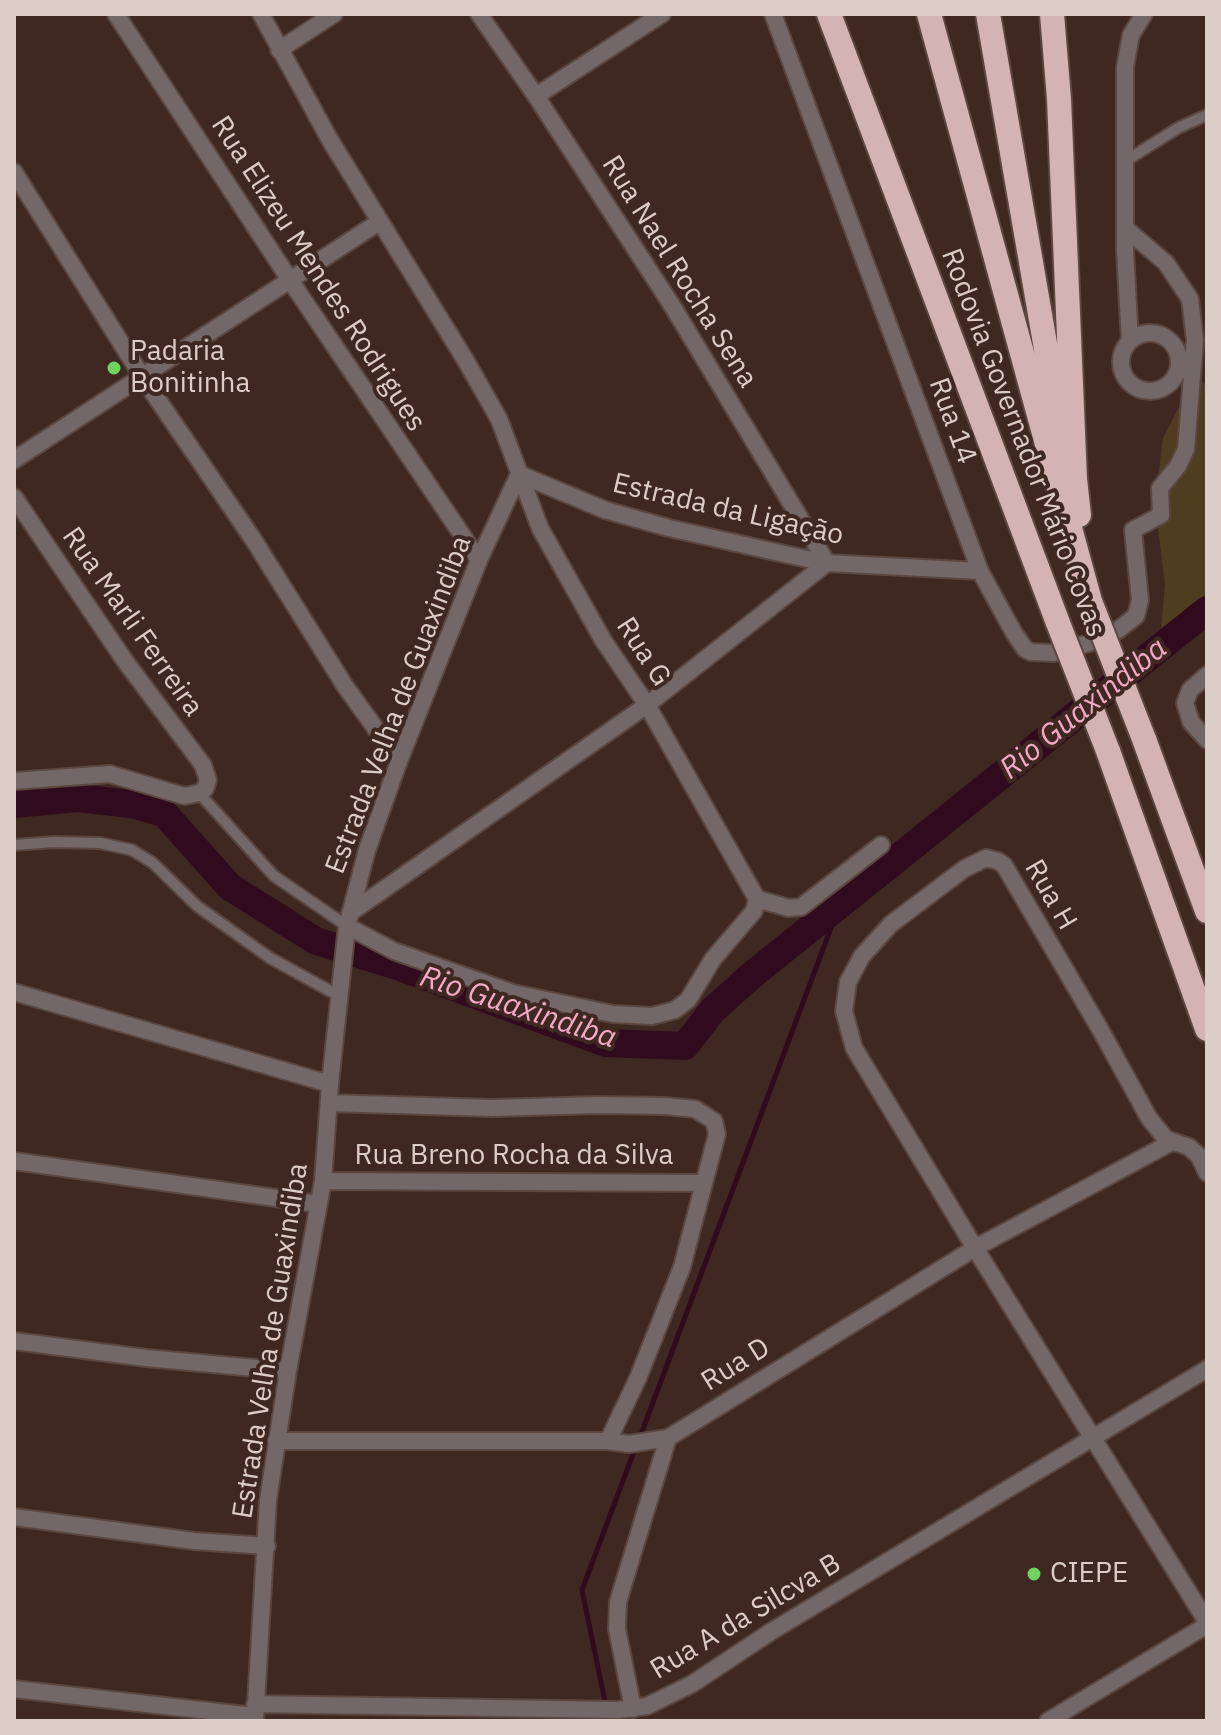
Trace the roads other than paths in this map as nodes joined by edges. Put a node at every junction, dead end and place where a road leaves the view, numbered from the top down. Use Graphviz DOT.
graph roads {
  1 [pos="116,14"];
  2 [pos="261,14"];
  3 [pos="334,14"];
  4 [pos="479,14"];
  5 [pos="662,14"];
  6 [pos="773,14"];
  7 [pos="829,14"];
  8 [pos="929,14"];
  9 [pos="988,14"];
  10 [pos="1052,14"];
  11 [pos="1144,14"];
  12 [pos="279,50"];
  13 [pos="536,96"];
  14 [pos="1207,115"];
  15 [pos="1127,160"];
  16 [pos="14,172"];
  17 [pos="379,222"];
  18 [pos="1125,228"];
  19 [pos="290,280"];
  20 [pos="1130,341"];
  21 [pos="143,378"];
  22 [pos="14,460"];
  23 [pos="519,474"];
  24 [pos="14,497"];
  25 [pos="479,560"];
  26 [pos="827,563"];
  27 [pos="980,571"];
  28 [pos="1090,601"];
  29 [pos="1207,675"];
  30 [pos="647,705"];
  31 [pos="1207,740"];
  32 [pos="399,761"];
  33 [pos="14,781"];
  34 [pos="199,793"];
  35 [pos="14,845"];
  36 [pos="881,845"];
  37 [pos="757,899"];
  38 [pos="1207,911"];
  39 [pos="347,927"];
  40 [pos="14,992"];
  41 [pos="341,997"];
  42 [pos="1207,1029"];
  43 [pos="330,1084"];
  44 [pos="329,1103"];
  45 [pos="1172,1142"];
  46 [pos="14,1161"];
  47 [pos="1207,1173"];
  48 [pos="323,1181"];
  49 [pos="704,1183"];
  50 [pos="318,1204"];
  51 [pos="975,1248"];
  52 [pos="14,1341"];
  53 [pos="1207,1369"];
  54 [pos="288,1371"];
  55 [pos="668,1438"];
  56 [pos="1093,1438"];
  57 [pos="276,1441"];
  58 [pos="608,1441"];
  59 [pos="14,1517"];
  60 [pos="267,1546"];
  61 [pos="1207,1624"];
  62 [pos="14,1689"];
  63 [pos="626,1712"];
  64 [pos="255,1714"];
  65 [pos="1048,1721"];
  1 -- 19 [label="street, Rua Elizeu Mendes Rodrigues"];
  2 -- 12 [label="street"];
  3 -- 12 [label="street"];
  4 -- 13 [label="street, Rua Nael Rocha Sena"];
  5 -- 13 [label="street"];
  6 -- 27 [label="street, Rua 14"];
  7 -- 42 [label="highway, Rodovia Governador Mário Covas, bridge"];
  8 -- 28 [label="highway, Rodovia Governador Mário Covas"];
  9 -- 28 [label="highway"];
  10 -- 28 [label="highway"];
  11 -- 15 [label="street"];
  12 -- 17 [label="street"];
  13 -- 26 [label="street, Rua Nael Rocha Sena"];
  14 -- 15 [label="lane"];
  15 -- 18 [label="street"];
  16 -- 21 [label="street"];
  17 -- 19 [label="street"];
  17 -- 23 [label="street"];
  18 -- 20 [label="street"];
  18 -- 27 [label="street, Rua 14"];
  19 -- 21 [label="street"];
  19 -- 25 [label="street, Rua Elizeu Mendes Rodrigues"];
  21 -- 22 [label="street"];
  21 -- 32 [label="street"];
  23 -- 25 [label="street, Estrada Velha de Guaxindiba"];
  23 -- 26 [label="street, Estrada da Ligação"];
  23 -- 30 [label="street, Rua G"];
  24 -- 34 [label="street, Rua Marli Ferreira"];
  25 -- 32 [label="street, Estrada Velha de Guaxindiba"];
  26 -- 27 [label="street, Estrada da Ligação"];
  26 -- 30 [label="street"];
  28 -- 38 [label="highway, Rodovia Governador Mário Covas, bridge"];
  29 -- 31 [label="street"];
  30 -- 37 [label="street, Rua G"];
  30 -- 39 [label="street"];
  32 -- 39 [label="street, Estrada Velha de Guaxindiba"];
  33 -- 34 [label="street"];
  34 -- 39 [label="lane"];
  35 -- 41 [label="lane"];
  36 -- 37 [label="street"];
  37 -- 39 [label="street"];
  39 -- 41 [label="street, Estrada Velha de Guaxindiba"];
  40 -- 43 [label="street"];
  41 -- 43 [label="street, Estrada Velha de Guaxindiba"];
  43 -- 44 [label="street, Estrada Velha de Guaxindiba"];
  44 -- 48 [label="street, Estrada Velha de Guaxindiba"];
  44 -- 49 [label="street"];
  45 -- 47 [label="street, Rua H"];
  45 -- 51 [label="street, Rua D"];
  45 -- 51 [label="street, Rua H"];
  46 -- 50 [label="street"];
  48 -- 49 [label="street, Rua Breno Rocha da Silva"];
  48 -- 50 [label="street, Estrada Velha de Guaxindiba"];
  49 -- 58 [label="street"];
  50 -- 54 [label="street, Estrada Velha de Guaxindiba"];
  51 -- 55 [label="street, Rua D"];
  51 -- 56 [label="street"];
  52 -- 54 [label="street"];
  53 -- 56 [label="street, Rua A da Silcva B"];
  54 -- 57 [label="street, Estrada Velha de Guaxindiba"];
  55 -- 58 [label="street, Rua D"];
  55 -- 63 [label="street"];
  56 -- 61 [label="street"];
  56 -- 63 [label="street, Rua A da Silcva B"];
  57 -- 58 [label="street, Rua D"];
  57 -- 60 [label="street, Estrada Velha de Guaxindiba"];
  59 -- 60 [label="street"];
  60 -- 64 [label="street, Estrada Velha de Guaxindiba"];
  61 -- 65 [label="street"];
  62 -- 64 [label="street, Rua A da Silcva B"];
  63 -- 64 [label="street, Rua A da Silcva B"];
}
